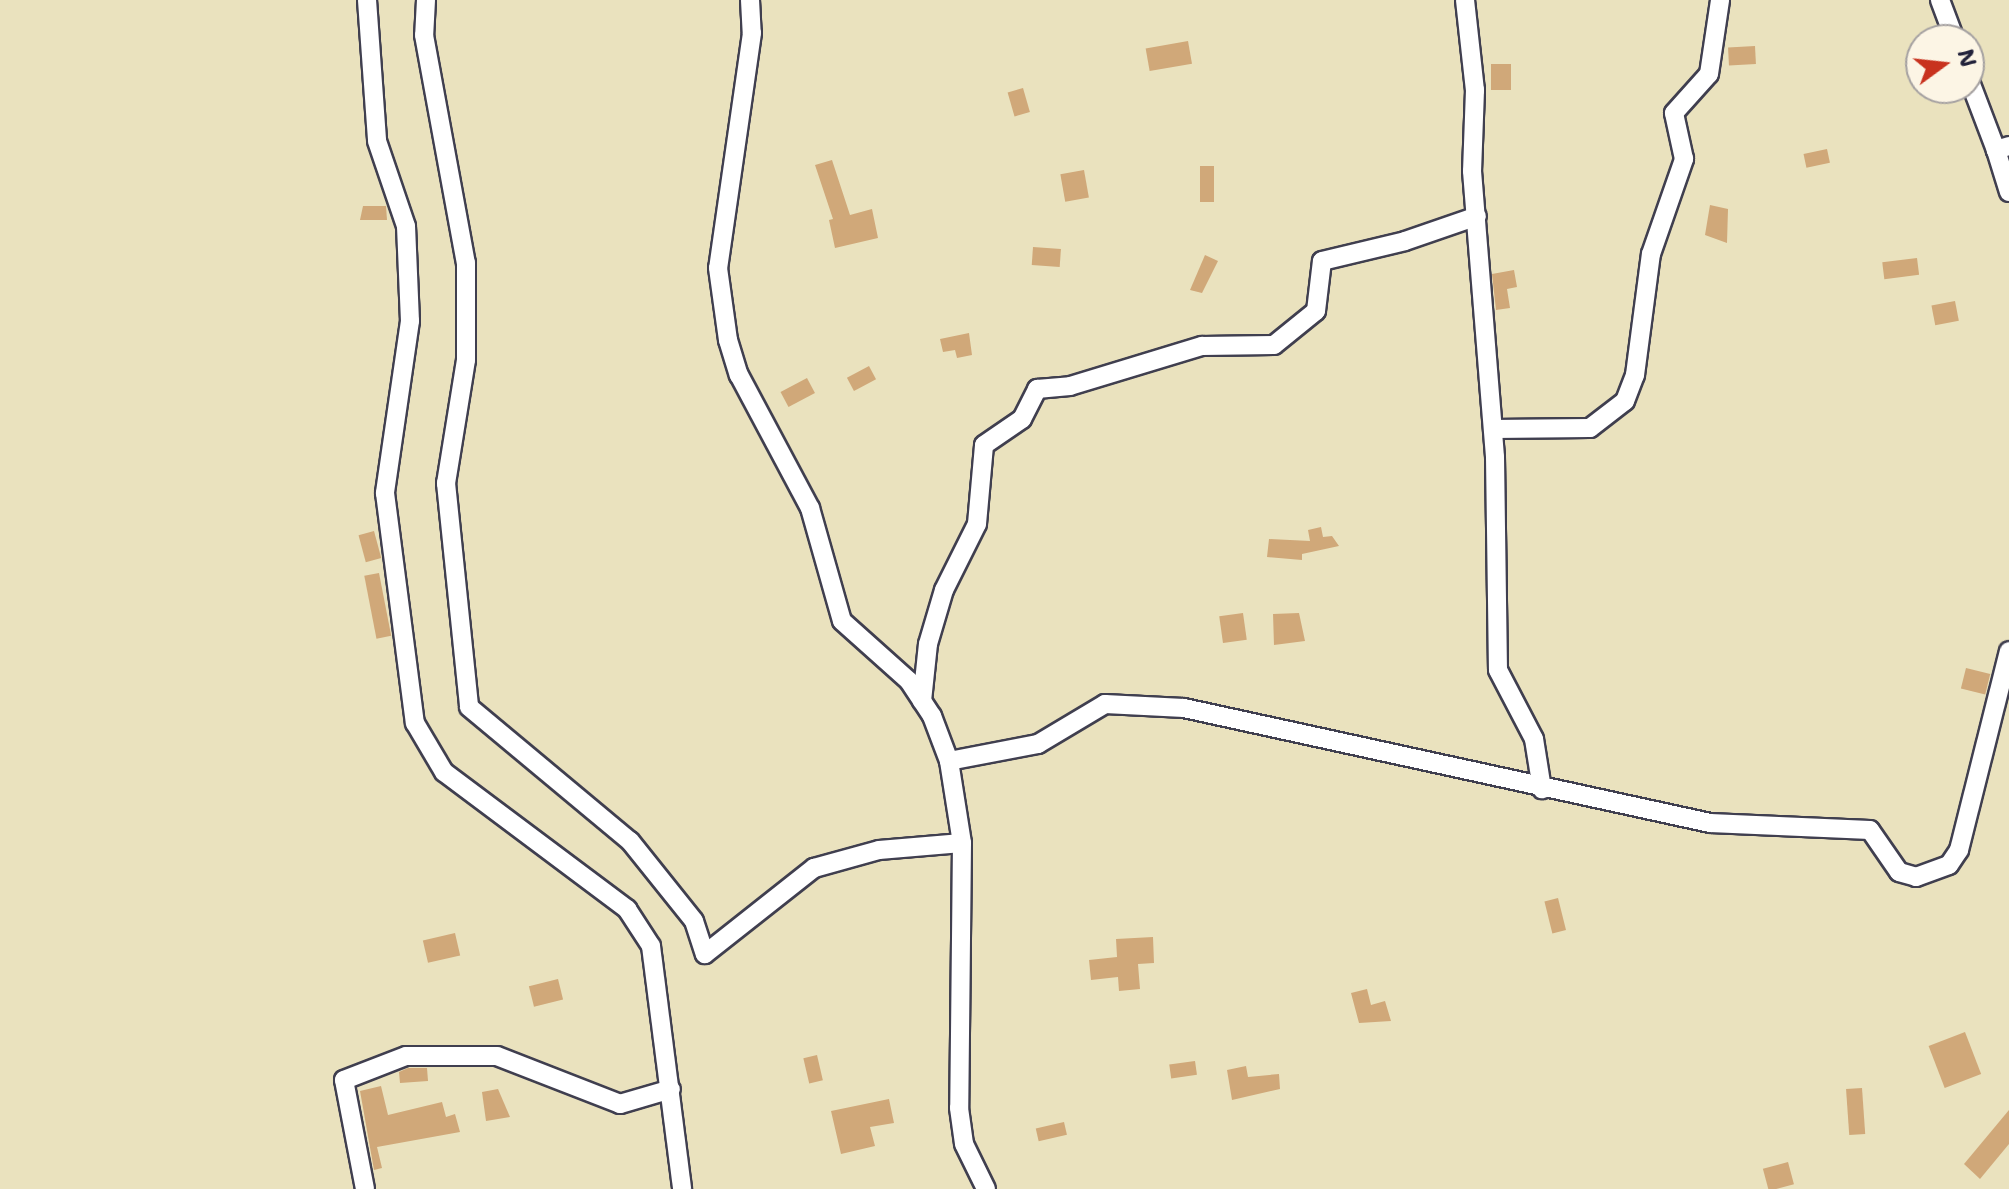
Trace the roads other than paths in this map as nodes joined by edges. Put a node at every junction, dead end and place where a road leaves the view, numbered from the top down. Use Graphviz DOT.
graph roads {
  1 [pos="367,0"];
  2 [pos="426,0"];
  3 [pos="750,0"];
  4 [pos="1465,0"];
  5 [pos="1720,0"];
  6 [pos="1940,0"];
  7 [pos="1949,24"];
  8 [pos="1981,104"];
  9 [pos="2002,148"];
  10 [pos="2009,192"];
  11 [pos="1477,216"];
  12 [pos="1493,429"];
  13 [pos="2009,651"];
  14 [pos="922,701"];
  15 [pos="949,761"];
  16 [pos="1542,789"];
  17 [pos="962,843"];
  18 [pos="671,1089"];
  19 [pos="365,1189"];
  20 [pos="682,1189"];
  21 [pos="986,1189"];
  1 -- 18 [label="street"];
  2 -- 17 [label="street"];
  3 -- 14 [label="street"];
  4 -- 11 [label="street"];
  5 -- 12 [label="street"];
  6 -- 7 [label="street"];
  8 -- 9 [label="street"];
  9 -- 10 [label="street"];
  11 -- 12 [label="street"];
  11 -- 14 [label="street"];
  12 -- 16 [label="street"];
  13 -- 16 [label="street"];
  14 -- 15 [label="street"];
  15 -- 16 [label="street"];
  15 -- 17 [label="street"];
  17 -- 21 [label="street"];
  18 -- 19 [label="street"];
  18 -- 20 [label="street"];
}
